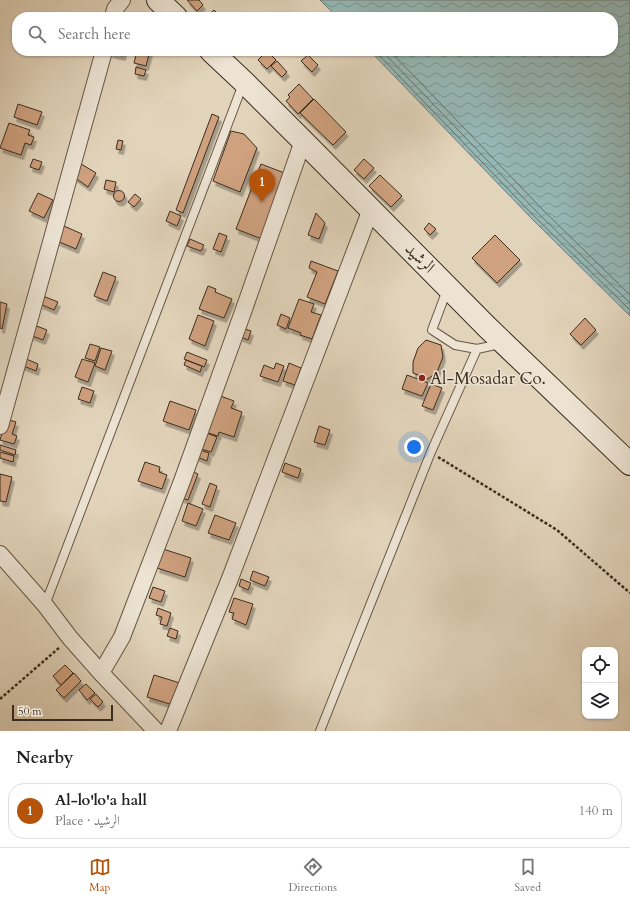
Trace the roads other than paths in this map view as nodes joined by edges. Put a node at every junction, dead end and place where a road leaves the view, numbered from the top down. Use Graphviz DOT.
graph roads {
  1 [pos="122,0"];
  2 [pos="158,0"];
  3 [pos="114,12"];
  4 [pos="171,12"];
  5 [pos="103,56"];
  6 [pos="216,56"];
  7 [pos="244,82"];
  8 [pos="303,141"];
  9 [pos="371,209"];
  10 [pos="448,287"];
  11 [pos="505,344"];
  12 [pos="477,349"];
  13 [pos="0,426"];
  14 [pos="630,464"];
  15 [pos="0,554"];
  16 [pos="45,605"];
  17 [pos="101,674"];
  18 [pos="156,731"];
  19 [pos="168,731"];
  20 [pos="320,731"];
  1 -- 3 [label="street"];
  2 -- 4 [label="main road"];
  5 -- 13 [label="street"];
  6 -- 7 [label="main road, الرشيد"];
  7 -- 8 [label="main road, الرشيد"];
  7 -- 16 [label="lane"];
  8 -- 9 [label="main road, الرشيد"];
  8 -- 17 [label="street"];
  9 -- 10 [label="main road, الرشيد"];
  9 -- 19 [label="street"];
  10 -- 11 [label="main road, الرشيد"];
  10 -- 12 [label="lane"];
  11 -- 12 [label="lane"];
  11 -- 14 [label="main road, الرشيد"];
  12 -- 20 [label="lane"];
  15 -- 16 [label="street"];
  16 -- 17 [label="street"];
  17 -- 18 [label="street"];
}
